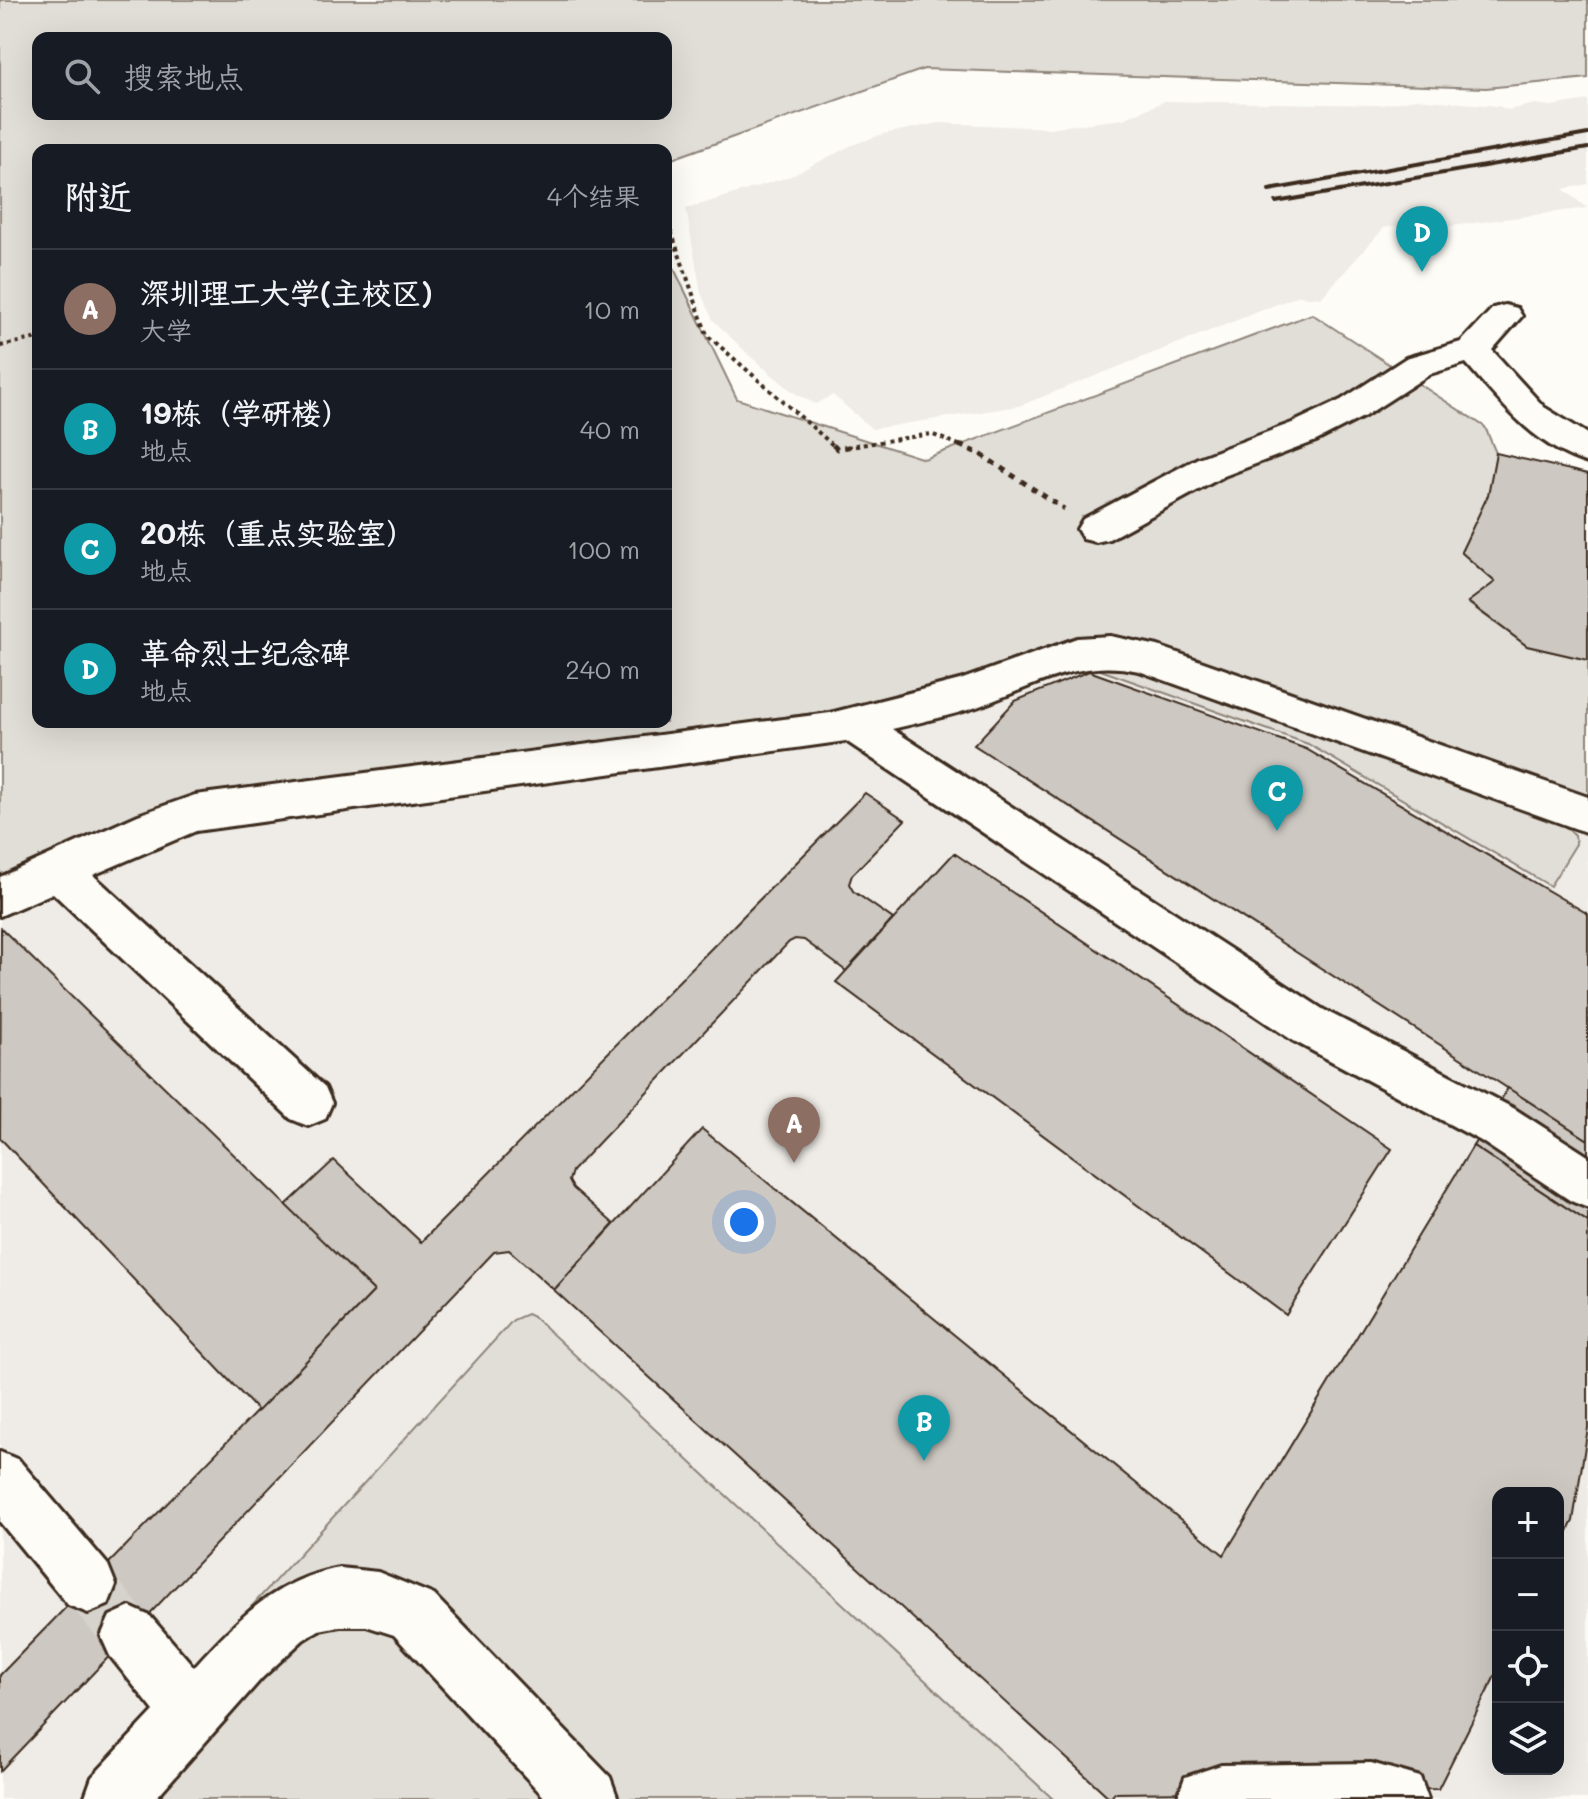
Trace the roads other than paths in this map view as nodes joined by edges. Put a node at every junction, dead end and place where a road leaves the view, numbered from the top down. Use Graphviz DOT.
graph roads {
  1 [pos="1505,316"];
  2 [pos="1473,350"];
  3 [pos="1588,451"];
  4 [pos="1096,529"];
  5 [pos="852,724"];
  6 [pos="1588,815"];
  7 [pos="59,871"];
  8 [pos="0,897"];
  9 [pos="308,1103"];
  10 [pos="1588,1184"];
  11 [pos="0,1479"];
  12 [pos="88,1585"];
  13 [pos="130,1636"];
  14 [pos="193,1712"];
  15 [pos="114,1799"];
  16 [pos="588,1799"];
  17 [pos="1207,1799"];
  18 [pos="1398,1799"];
  1 -- 2 [label="street"];
  2 -- 3 [label="street"];
  2 -- 4 [label="street"];
  5 -- 6 [label="street"];
  5 -- 7 [label="street"];
  5 -- 10 [label="street"];
  7 -- 8 [label="street"];
  7 -- 9 [label="street"];
  11 -- 12 [label="street"];
  13 -- 14 [label="street"];
  14 -- 15 [label="street"];
  14 -- 16 [label="street"];
  17 -- 18 [label="street"];
}
